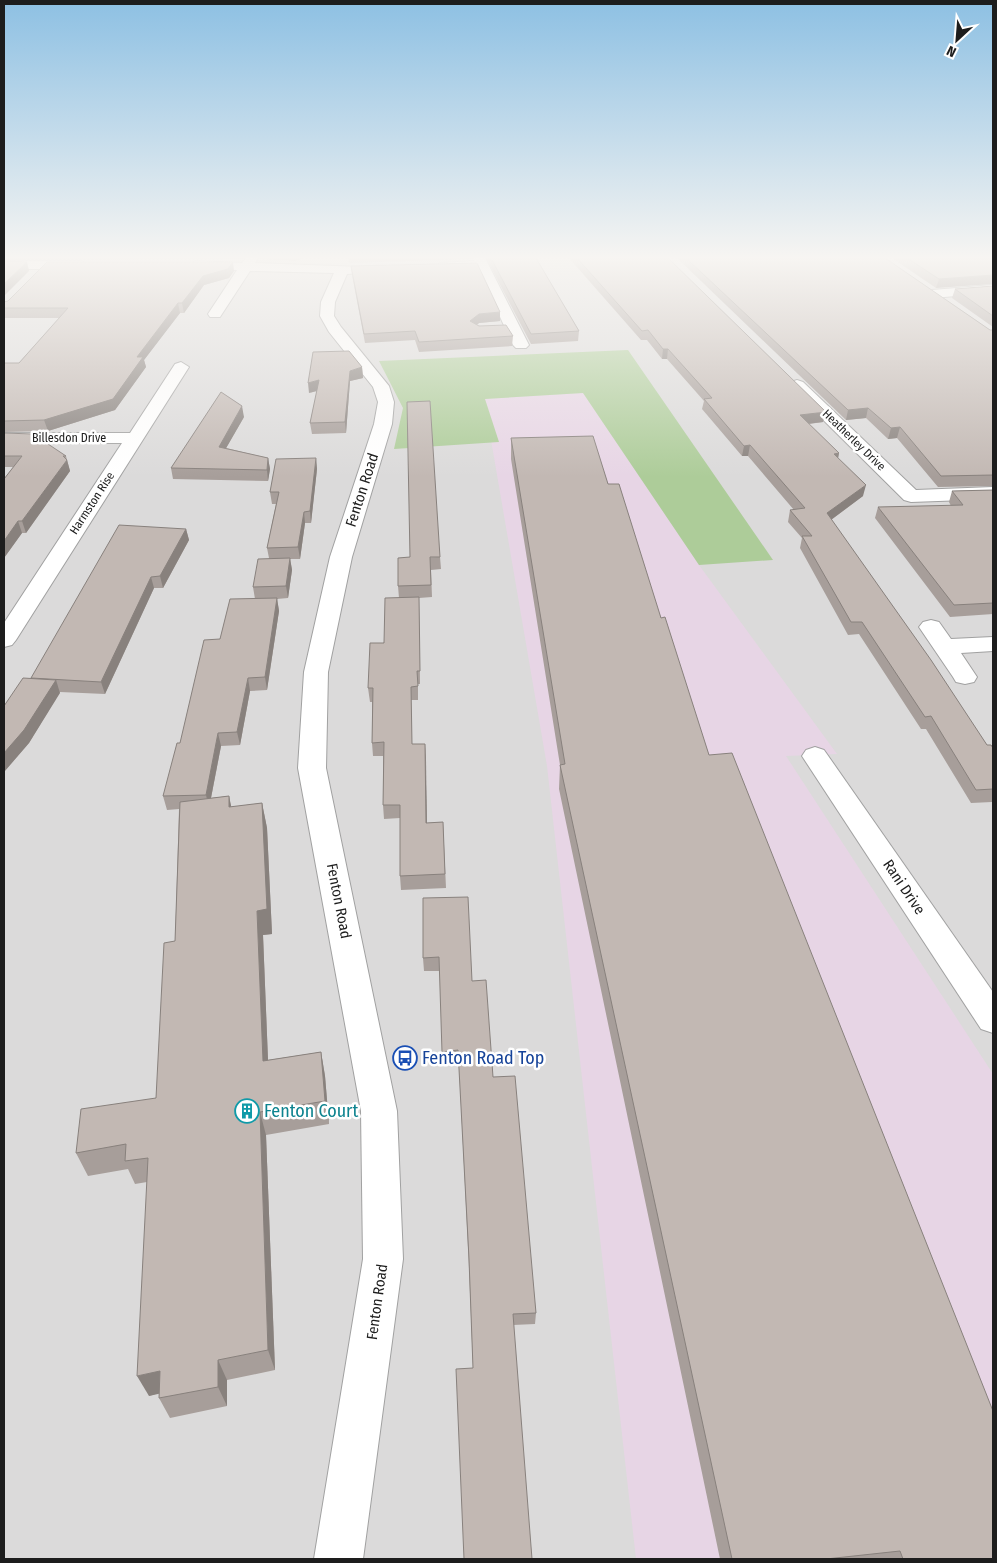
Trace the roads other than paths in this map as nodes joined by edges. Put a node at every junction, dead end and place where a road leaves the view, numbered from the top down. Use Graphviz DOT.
graph roads {
  1 [pos="336,331"];
  2 [pos="514,331"];
  3 [pos="521,345"];
  4 [pos="181,367"];
  5 [pos="788,376"];
  6 [pos="4,438"];
  7 [pos="135,438"];
  8 [pos="993,493"];
  9 [pos="931,626"];
  10 [pos="4,640"];
  11 [pos="993,644"];
  12 [pos="944,647"];
  13 [pos="965,677"];
  14 [pos="815,756"];
  15 [pos="993,1019"];
  16 [pos="339,1559"];
  1 -- 16 [label="street, Fenton Road"];
  2 -- 3 [label="street"];
  4 -- 7 [label="street, Harmston Rise"];
  5 -- 8 [label="street, Heatherley Drive"];
  6 -- 7 [label="street, Billesdon Drive"];
  7 -- 10 [label="street, Harmston Rise"];
  9 -- 12 [label="street"];
  11 -- 12 [label="street"];
  12 -- 13 [label="street"];
  14 -- 15 [label="street, Rani Drive"];
}
